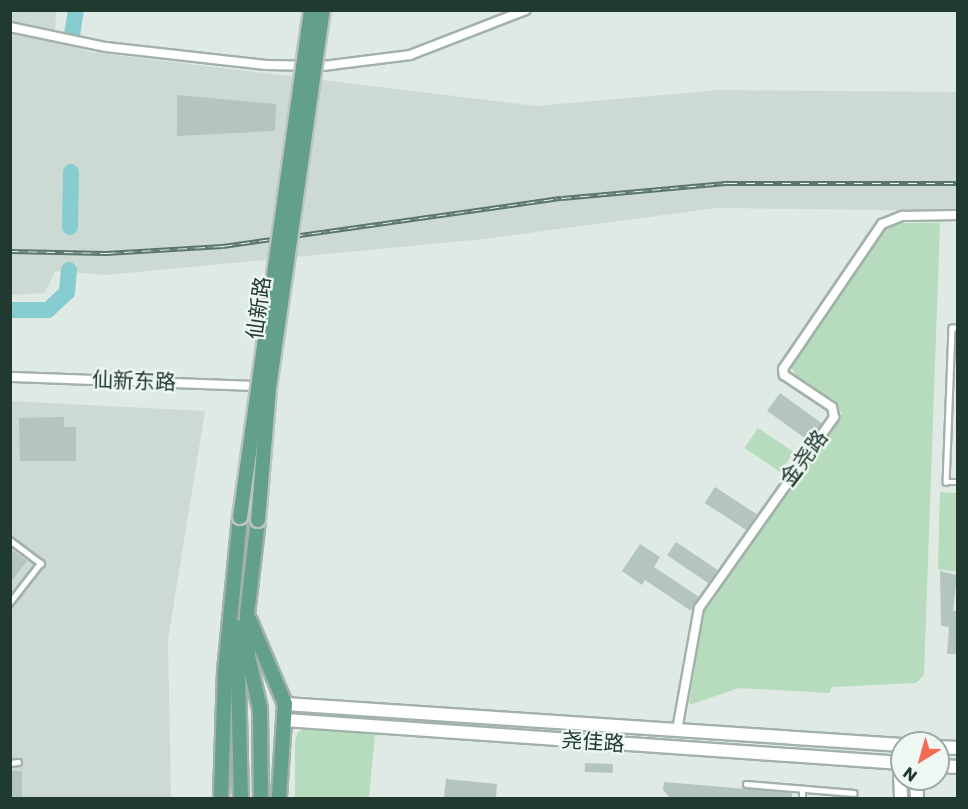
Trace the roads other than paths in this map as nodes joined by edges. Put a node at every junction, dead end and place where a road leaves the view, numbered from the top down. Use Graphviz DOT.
graph roads {
  1 [pos="311,10"];
  2 [pos="323,10"];
  3 [pos="526,10"];
  4 [pos="10,27"];
  5 [pos="957,215"];
  6 [pos="957,328"];
  7 [pos="10,377"];
  8 [pos="258,386"];
  9 [pos="957,482"];
  10 [pos="10,540"];
  11 [pos="235,559"];
  12 [pos="10,603"];
  13 [pos="247,613"];
  14 [pos="285,704"];
  15 [pos="285,720"];
  16 [pos="677,730"];
  17 [pos="890,744"];
  18 [pos="10,762"];
  19 [pos="18,762"];
  20 [pos="890,762"];
  21 [pos="746,784"];
  22 [pos="802,789"];
  23 [pos="854,793"];
  24 [pos="221,798"];
  25 [pos="241,798"];
  26 [pos="261,798"];
  27 [pos="279,798"];
  28 [pos="802,798"];
  1 -- 8 [label="main road, 仙新路, bridge"];
  2 -- 13 [label="main road, 仙新路, bridge"];
  3 -- 4 [label="street"];
  5 -- 16 [label="street, 金尧路"];
  6 -- 9 [label="lane"];
  7 -- 8 [label="street, 仙新东路"];
  8 -- 11 [label="main road, 仙新路, bridge"];
  10 -- 12 [label="lane"];
  11 -- 24 [label="main road, 仙新路"];
  11 -- 25 [label="main road, 仙新路"];
  13 -- 14 [label="main road, 仙新路"];
  13 -- 26 [label="main road, 仙新路"];
  14 -- 15 [label="main road, 仙新路"];
  14 -- 16 [label="main road, 尧佳路"];
  15 -- 20 [label="main road, 尧佳路"];
  15 -- 27 [label="main road, 仙新路"];
  16 -- 17 [label="main road, 尧佳路"];
  18 -- 19 [label="lane"];
  21 -- 22 [label="lane"];
  22 -- 23 [label="lane"];
  22 -- 28 [label="lane"];
}
